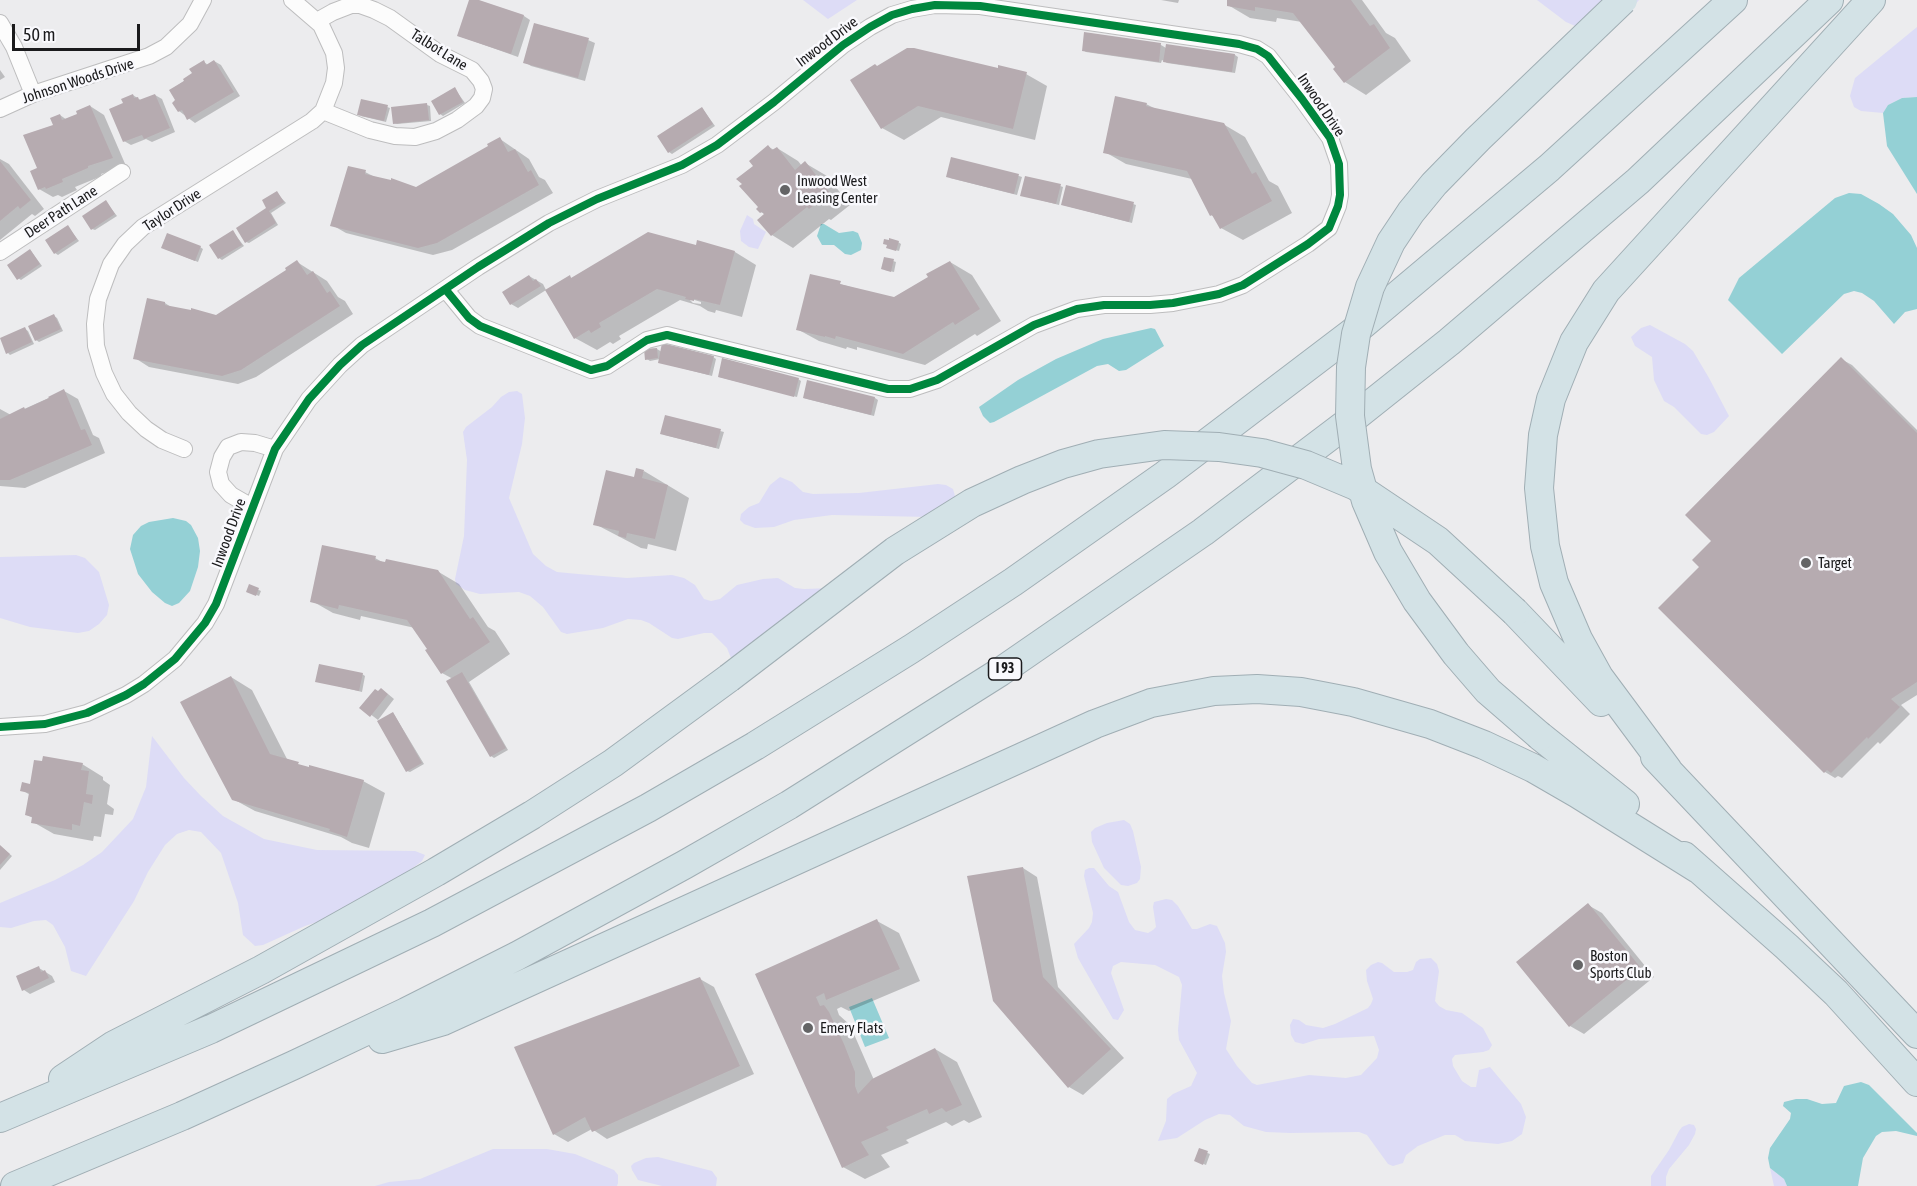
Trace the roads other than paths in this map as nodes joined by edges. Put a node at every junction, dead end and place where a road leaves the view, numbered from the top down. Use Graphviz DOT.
graph roads {
  1 [pos="202,0"];
  2 [pos="292,0"];
  3 [pos="1623,0"];
  4 [pos="1733,0"];
  5 [pos="1829,0"];
  6 [pos="1871,0"];
  7 [pos="317,21"];
  8 [pos="0,23"];
  9 [pos="33,94"];
  10 [pos="0,109"];
  11 [pos="323,111"];
  12 [pos="122,172"];
  13 [pos="0,252"];
  14 [pos="446,290"];
  15 [pos="184,449"];
  16 [pos="275,449"];
  17 [pos="252,507"];
  18 [pos="0,727"];
  19 [pos="1668,770"];
  20 [pos="1698,869"];
  21 [pos="1917,1034"];
  22 [pos="294,1065"];
  23 [pos="1917,1082"];
  24 [pos="4,1117"];
  25 [pos="15,1186"];
  1 -- 9 [label="street, Johnson Woods Drive"];
  2 -- 7 [label="street, Taylor Drive"];
  3 -- 20 [label="highway, bridge"];
  4 -- 24 [label="highway"];
  5 -- 22 [label="highway, I 93"];
  6 -- 19 [label="highway"];
  7 -- 11 [label="street, Taylor Drive"];
  7 -- 11 [label="street, Talbot Lane"];
  8 -- 9 [label="street"];
  9 -- 10 [label="street, Johnson Woods Drive"];
  11 -- 15 [label="street, Taylor Drive"];
  12 -- 13 [label="street, Deer Path Lane"];
  14 -- 14 [label="street, Inwood Drive"];
  14 -- 16 [label="street, Inwood Drive"];
  16 -- 17 [label="street, Inwood Drive"];
  16 -- 17 [label="street, Inwood Drive"];
  17 -- 18 [label="street, Inwood Drive"];
  19 -- 21 [label="highway"];
  19 -- 24 [label="highway, bridge"];
  20 -- 22 [label="highway"];
  20 -- 23 [label="highway"];
  22 -- 25 [label="highway, I 93"];
}
